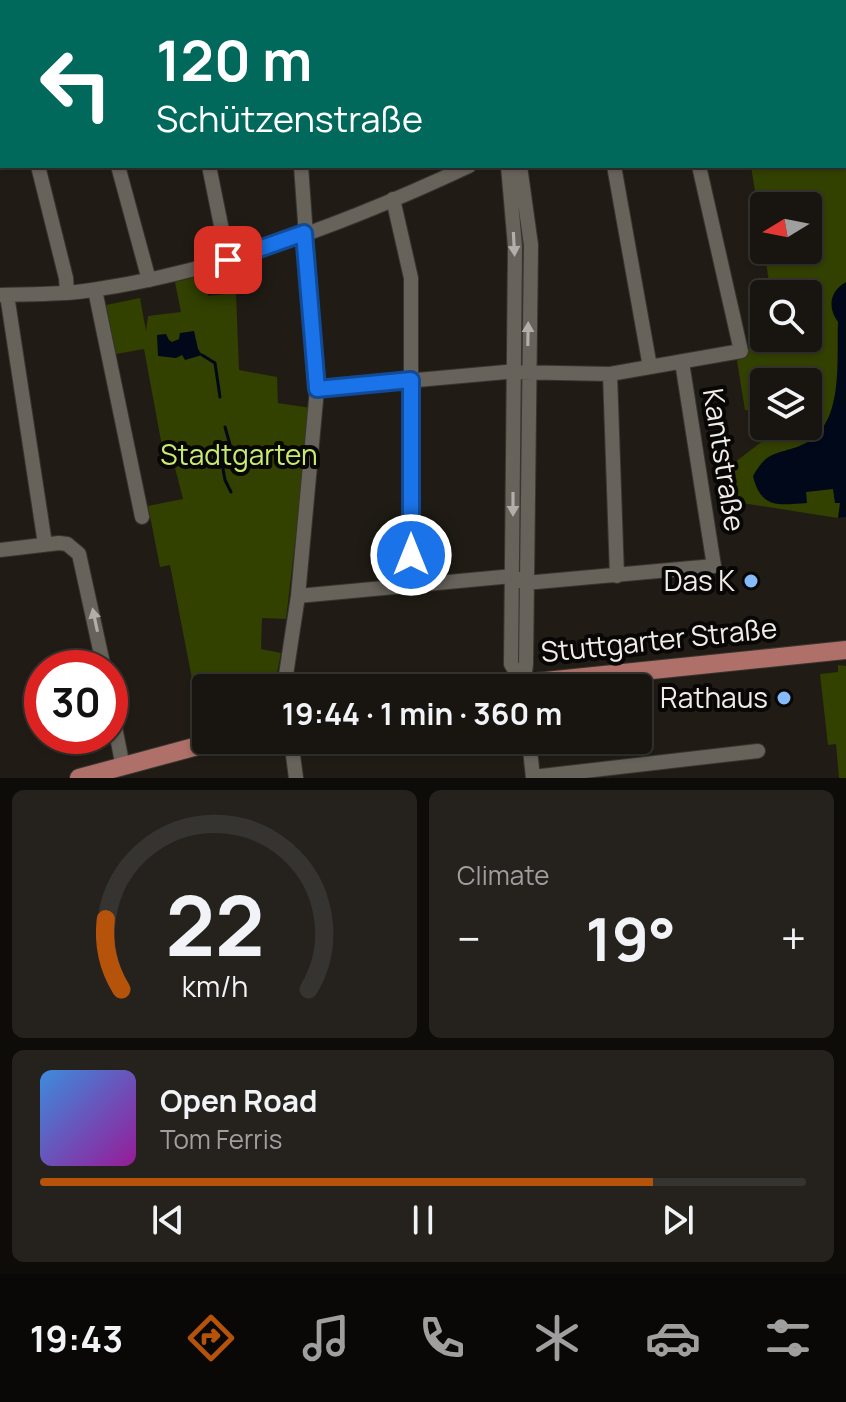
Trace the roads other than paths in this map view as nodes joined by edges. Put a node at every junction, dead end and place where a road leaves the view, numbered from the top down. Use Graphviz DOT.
graph roads {
  1 [pos="38,168"];
  2 [pos="119,168"];
  3 [pos="209,168"];
  4 [pos="301,168"];
  5 [pos="464,168"];
  6 [pos="508,168"];
  7 [pos="520,168"];
  8 [pos="614,168"];
  9 [pos="699,168"];
  10 [pos="393,199"];
  11 [pos="304,233"];
  12 [pos="228,260"];
  13 [pos="149,280"];
  14 [pos="95,290"];
  15 [pos="67,293"];
  16 [pos="4,295"];
  17 [pos="682,362"];
  18 [pos="650,367"];
  19 [pos="521,372"];
  20 [pos="610,374"];
  21 [pos="411,380"];
  22 [pos="317,389"];
  23 [pos="142,517"];
  24 [pos="45,544"];
  25 [pos="0,550"];
  26 [pos="617,576"];
  27 [pos="519,580"];
  28 [pos="411,584"];
  29 [pos="298,596"];
  30 [pos="100,650"];
  31 [pos="846,650"];
  32 [pos="286,674"];
  33 [pos="516,674"];
  34 [pos="631,674"];
  35 [pos="192,748"];
  36 [pos="758,751"];
  37 [pos="293,754"];
  38 [pos="531,754"];
  39 [pos="657,770"];
  40 [pos="114,772"];
  41 [pos="533,777"];
  42 [pos="79,778"];
  43 [pos="296,778"];
  1 -- 15 [label="street"];
  2 -- 13 [label="street"];
  3 -- 12 [label="street"];
  4 -- 11 [label="street"];
  5 -- 10 [label="street"];
  6 -- 19 [label="street, one-way"];
  19 -- 7 [label="street, one-way"];
  8 -- 18 [label="street"];
  9 -- 17 [label="street"];
  10 -- 11 [label="street"];
  10 -- 21 [label="street"];
  11 -- 12 [label="street"];
  11 -- 22 [label="street"];
  12 -- 13 [label="street"];
  13 -- 14 [label="street"];
  14 -- 15 [label="street"];
  14 -- 23 [label="street"];
  15 -- 16 [label="street"];
  16 -- 24 [label="street"];
  17 -- 18 [label="street"];
  17 -- 26 [label="street, Kantstraße"];
  18 -- 20 [label="street"];
  19 -- 20 [label="street"];
  19 -- 21 [label="street"];
  19 -- 27 [label="street"];
  20 -- 26 [label="street"];
  21 -- 22 [label="street"];
  21 -- 28 [label="street"];
  22 -- 29 [label="street"];
  24 -- 25 [label="street"];
  30 -- 24 [label="street, one-way"];
  26 -- 27 [label="street"];
  27 -- 28 [label="street"];
  27 -- 33 [label="street"];
  28 -- 29 [label="street"];
  29 -- 32 [label="street"];
  31 -- 34 [label="main road, Stuttgarter Straße"];
  35 -- 40 [label="main road"];
  36 -- 39 [label="street"];
  37 -- 43 [label="street"];
  38 -- 41 [label="street"];
  39 -- 41 [label="street"];
  40 -- 42 [label="main road"];
}
